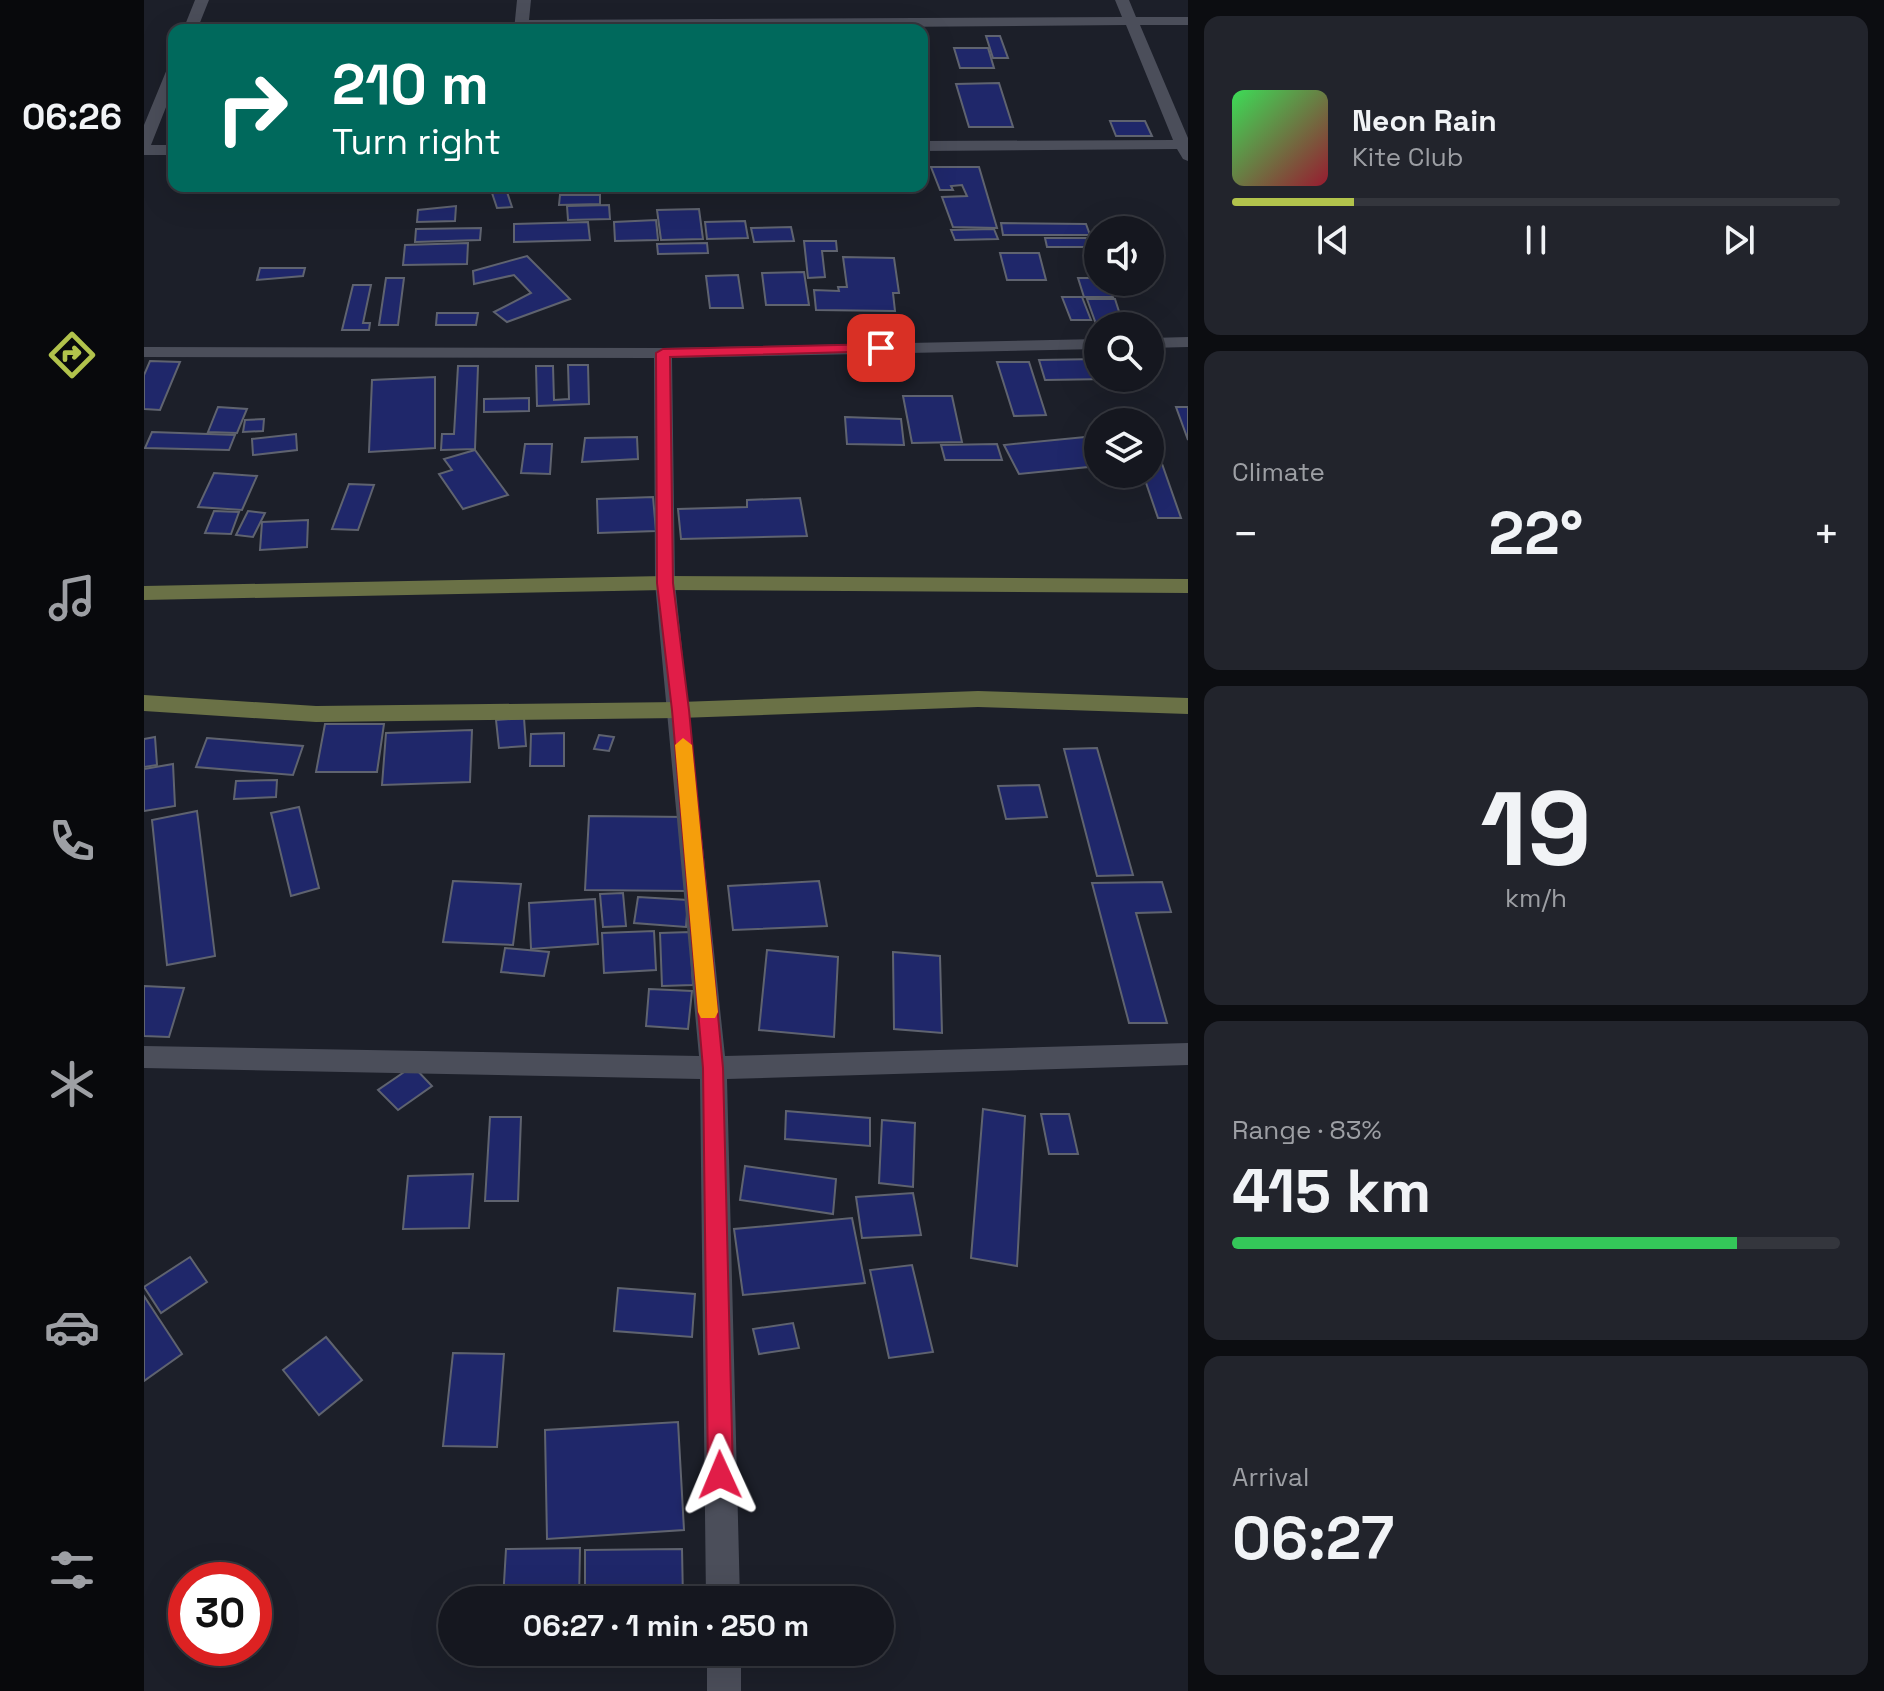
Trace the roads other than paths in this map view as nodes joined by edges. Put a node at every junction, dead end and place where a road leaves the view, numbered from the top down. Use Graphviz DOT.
graph roads {
  1 [pos="202,0"];
  2 [pos="524,0"];
  3 [pos="1122,0"];
  4 [pos="1130,21"];
  5 [pos="1188,21"];
  6 [pos="192,24"];
  7 [pos="522,24"];
  8 [pos="826,24"];
  9 [pos="168,84"];
  10 [pos="144,144"];
  11 [pos="928,146"];
  12 [pos="144,150"];
  13 [pos="168,150"];
  14 [pos="1185,150"];
  15 [pos="1188,342"];
  16 [pos="1164,343"];
  17 [pos="1084,344"];
  18 [pos="144,352"];
  19 [pos="663,353"];
  20 [pos="665,583"];
  21 [pos="1188,586"];
  22 [pos="144,593"];
  23 [pos="144,703"];
  24 [pos="1188,706"];
  25 [pos="680,710"];
  26 [pos="1188,1054"];
  27 [pos="144,1057"];
  28 [pos="713,1068"];
  29 [pos="723,1586"];
  30 [pos="724,1666"];
  31 [pos="724,1691"];
  1 -- 6 [label="street"];
  2 -- 7 [label="street"];
  3 -- 4 [label="street"];
  4 -- 5 [label="street"];
  4 -- 8 [label="street"];
  4 -- 14 [label="street"];
  9 -- 10 [label="street"];
  11 -- 14 [label="street"];
  12 -- 13 [label="street"];
  15 -- 16 [label="street"];
  17 -- 19 [label="street"];
  18 -- 19 [label="street"];
  19 -- 20 [label="street"];
  20 -- 21 [label="street"];
  20 -- 22 [label="street"];
  20 -- 25 [label="street"];
  23 -- 25 [label="street"];
  24 -- 25 [label="street"];
  25 -- 28 [label="street"];
  26 -- 28 [label="street"];
  27 -- 28 [label="street"];
  28 -- 29 [label="street"];
  30 -- 31 [label="street"];
}
